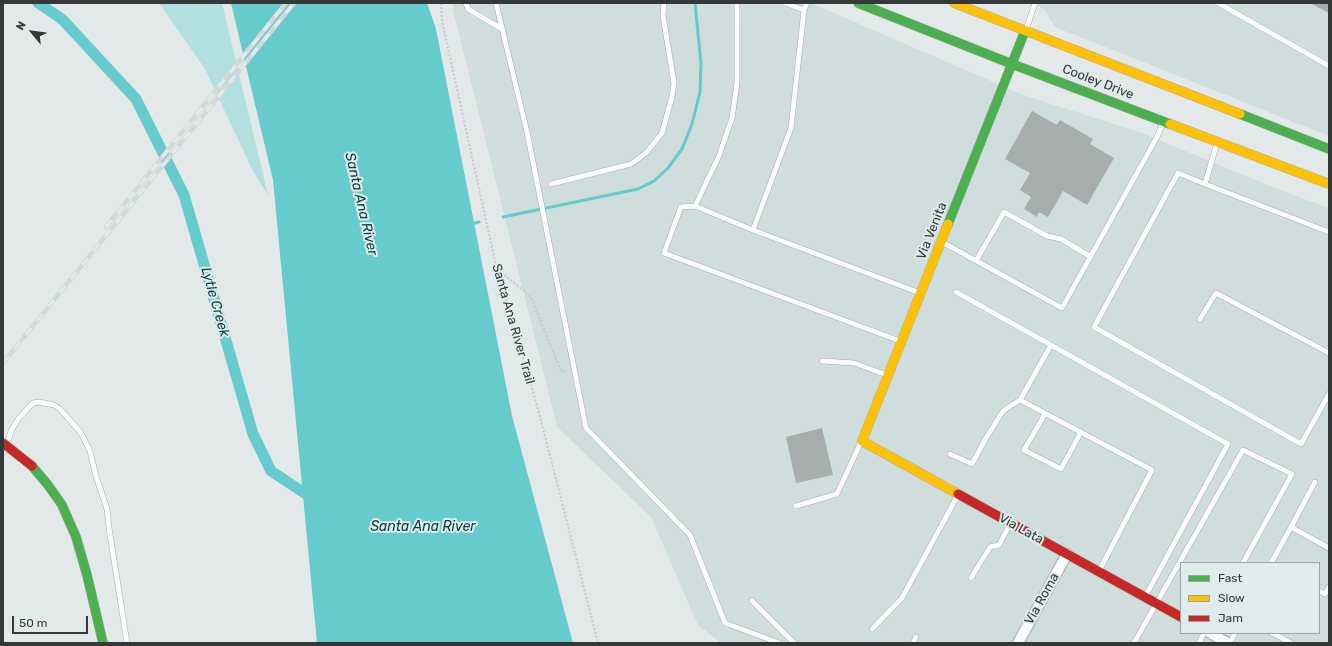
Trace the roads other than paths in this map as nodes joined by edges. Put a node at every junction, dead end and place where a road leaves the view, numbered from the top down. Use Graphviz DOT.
graph roads {
  1 [pos="466,3"];
  2 [pos="496,3"];
  3 [pos="664,3"];
  4 [pos="737,3"];
  5 [pos="785,3"];
  6 [pos="807,3"];
  7 [pos="858,3"];
  8 [pos="954,3"];
  9 [pos="1035,3"];
  10 [pos="1218,3"];
  11 [pos="804,10"];
  12 [pos="502,29"];
  13 [pos="1026,31"];
  14 [pos="1012,64"];
  15 [pos="1329,66"];
  16 [pos="1164,121"];
  17 [pos="1217,142"];
  18 [pos="1329,149"];
  19 [pos="551,184"];
  20 [pos="1205,184"];
  21 [pos="1329,184"];
  22 [pos="695,206"];
  23 [pos="752,230"];
  24 [pos="1329,232"];
  25 [pos="941,242"];
  26 [pos="1091,256"];
  27 [pos="976,261"];
  28 [pos="956,292"];
  29 [pos="921,293"];
  30 [pos="1200,319"];
  31 [pos="902,341"];
  32 [pos="1051,345"];
  33 [pos="1329,353"];
  34 [pos="822,361"];
  35 [pos="888,376"];
  36 [pos="1329,394"];
  37 [pos="1020,400"];
  38 [pos="1045,414"];
  39 [pos="1081,432"];
  40 [pos="862,441"];
  41 [pos="3,443"];
  42 [pos="3,453"];
  43 [pos="950,454"];
  44 [pos="1315,482"];
  45 [pos="958,494"];
  46 [pos="796,506"];
  47 [pos="1011,523"];
  48 [pos="1291,527"];
  49 [pos="1329,548"];
  50 [pos="1067,554"];
  51 [pos="1244,562"];
  52 [pos="1272,562"];
  53 [pos="1098,572"];
  54 [pos="971,578"];
  55 [pos="1329,587"];
  56 [pos="1320,592"];
  57 [pos="1145,597"];
  58 [pos="752,601"];
  59 [pos="1156,603"];
  60 [pos="1180,616"];
  61 [pos="872,629"];
  62 [pos="1204,634"];
  63 [pos="1212,634"];
  64 [pos="1234,634"];
  65 [pos="1274,634"];
  66 [pos="916,637"];
  67 [pos="103,643"];
  68 [pos="127,643"];
  69 [pos="779,643"];
  70 [pos="794,643"];
  71 [pos="913,643"];
  72 [pos="1018,643"];
  73 [pos="1134,643"];
  74 [pos="1199,643"];
  75 [pos="1229,643"];
  76 [pos="1291,643"];
  1 -- 12 [label="lane"];
  2 -- 12 [label="lane"];
  3 -- 19 [label="lane"];
  4 -- 22 [label="lane"];
  5 -- 11 [label="lane"];
  6 -- 11 [label="lane"];
  7 -- 14 [label="street, Cooley Drive"];
  8 -- 13 [label="street, Cooley Drive"];
  9 -- 13 [label="lane"];
  10 -- 15 [label="lane"];
  11 -- 23 [label="lane"];
  12 -- 69 [label="lane"];
  13 -- 14 [label="street, Via Venita"];
  13 -- 18 [label="street, Cooley Drive"];
  14 -- 16 [label="street, Cooley Drive"];
  14 -- 25 [label="street, Via Venita"];
  16 -- 17 [label="street, Cooley Drive"];
  16 -- 26 [label="lane"];
  17 -- 20 [label="lane"];
  17 -- 21 [label="street, Cooley Drive"];
  20 -- 24 [label="lane"];
  20 -- 36 [label="lane"];
  22 -- 23 [label="lane"];
  22 -- 31 [label="lane"];
  23 -- 29 [label="lane"];
  25 -- 27 [label="lane"];
  25 -- 29 [label="street, Via Venita"];
  26 -- 27 [label="lane"];
  26 -- 27 [label="lane"];
  28 -- 32 [label="lane"];
  29 -- 31 [label="street, Via Venita"];
  30 -- 33 [label="lane"];
  31 -- 35 [label="street, Via Venita"];
  32 -- 37 [label="lane"];
  32 -- 57 [label="lane"];
  34 -- 35 [label="lane"];
  35 -- 40 [label="street, Via Venita"];
  37 -- 38 [label="lane"];
  37 -- 43 [label="lane"];
  38 -- 39 [label="lane"];
  38 -- 39 [label="lane"];
  39 -- 53 [label="lane"];
  40 -- 45 [label="street, Via Lata"];
  40 -- 46 [label="lane"];
  41 -- 67 [label="street, bridge"];
  42 -- 68 [label="lane"];
  44 -- 48 [label="lane"];
  45 -- 47 [label="street, Via Lata"];
  45 -- 61 [label="lane"];
  47 -- 50 [label="street, Via Lata"];
  47 -- 54 [label="lane"];
  48 -- 49 [label="lane"];
  48 -- 52 [label="lane"];
  50 -- 53 [label="street, Via Lata"];
  50 -- 72 [label="street, Via Roma"];
  51 -- 59 [label="lane"];
  53 -- 57 [label="street, Via Lata"];
  55 -- 56 [label="lane"];
  57 -- 59 [label="street, Via Lata"];
  58 -- 70 [label="lane"];
  59 -- 60 [label="street, Via Lata"];
  59 -- 73 [label="lane"];
  62 -- 74 [label="lane"];
  63 -- 75 [label="street"];
  64 -- 75 [label="lane"];
  65 -- 76 [label="lane"];
  66 -- 71 [label="lane"];
}
